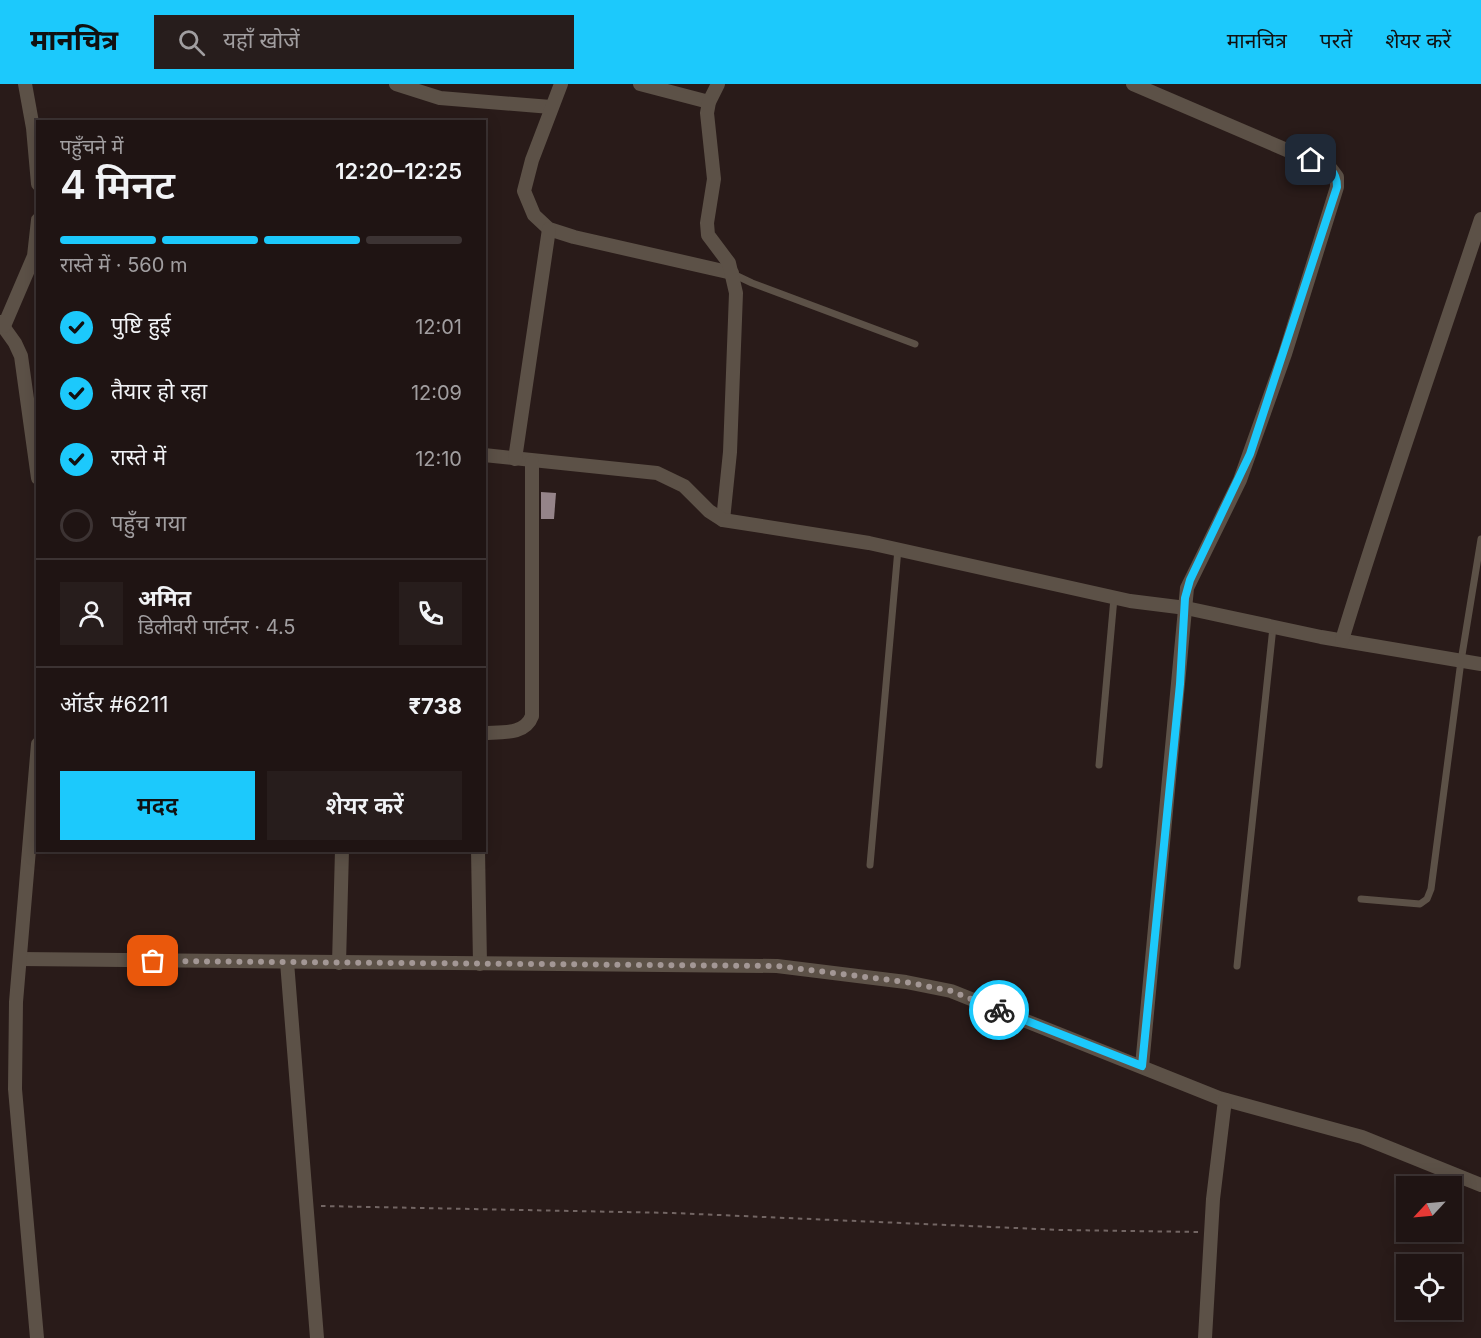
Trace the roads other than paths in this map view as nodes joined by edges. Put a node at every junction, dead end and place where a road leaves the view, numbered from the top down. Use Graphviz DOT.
graph roads {
  1 [pos="25,84"];
  2 [pos="396,84"];
  3 [pos="561,84"];
  4 [pos="640,84"];
  5 [pos="718,84"];
  6 [pos="1133,84"];
  7 [pos="709,102"];
  8 [pos="551,106"];
  9 [pos="36,162"];
  10 [pos="1481,219"];
  11 [pos="549,229"];
  12 [pos="36,238"];
  13 [pos="732,273"];
  14 [pos="2,324"];
  15 [pos="915,344"];
  16 [pos="32,396"];
  17 [pos="36,451"];
  18 [pos="486,455"];
  19 [pos="514,459"];
  20 [pos="532,462"];
  21 [pos="723,520"];
  22 [pos="1481,539"];
  23 [pos="898,549"];
  24 [pos="1114,598"];
  25 [pos="1186,608"];
  26 [pos="1273,627"];
  27 [pos="1342,640"];
  28 [pos="1461,661"];
  29 [pos="1481,664"];
  30 [pos="486,733"];
  31 [pos="1099,765"];
  32 [pos="36,768"];
  33 [pos="342,852"];
  34 [pos="478,852"];
  35 [pos="870,865"];
  36 [pos="1361,899"];
  37 [pos="20,959"];
  38 [pos="287,962"];
  39 [pos="339,963"];
  40 [pos="480,964"];
  41 [pos="1237,966"];
  42 [pos="1142,1066"];
  43 [pos="1225,1100"];
  44 [pos="1481,1185"];
  45 [pos="37,1338"];
  46 [pos="317,1338"];
  47 [pos="1205,1338"];
  1 -- 9 [label="street"];
  2 -- 8 [label="street"];
  3 -- 8 [label="street"];
  4 -- 7 [label="street"];
  5 -- 7 [label="street"];
  6 -- 25 [label="street"];
  7 -- 13 [label="street"];
  8 -- 11 [label="street"];
  10 -- 27 [label="street"];
  11 -- 13 [label="street"];
  11 -- 19 [label="street"];
  12 -- 14 [label="street"];
  13 -- 15 [label="lane"];
  13 -- 21 [label="street"];
  14 -- 16 [label="street"];
  16 -- 17 [label="street"];
  18 -- 19 [label="street"];
  19 -- 20 [label="street"];
  20 -- 21 [label="street"];
  20 -- 30 [label="street"];
  21 -- 23 [label="street"];
  22 -- 28 [label="lane"];
  23 -- 24 [label="street"];
  23 -- 35 [label="lane"];
  24 -- 25 [label="street"];
  24 -- 31 [label="lane"];
  25 -- 26 [label="street"];
  25 -- 42 [label="street"];
  26 -- 27 [label="street"];
  26 -- 41 [label="lane"];
  27 -- 28 [label="street"];
  28 -- 29 [label="street"];
  28 -- 36 [label="lane"];
  32 -- 37 [label="street"];
  33 -- 39 [label="street"];
  34 -- 40 [label="street"];
  37 -- 38 [label="street"];
  37 -- 45 [label="street"];
  38 -- 39 [label="street"];
  38 -- 46 [label="street"];
  39 -- 40 [label="street"];
  40 -- 42 [label="street"];
  42 -- 43 [label="street"];
  43 -- 44 [label="street"];
  43 -- 47 [label="street"];
}
